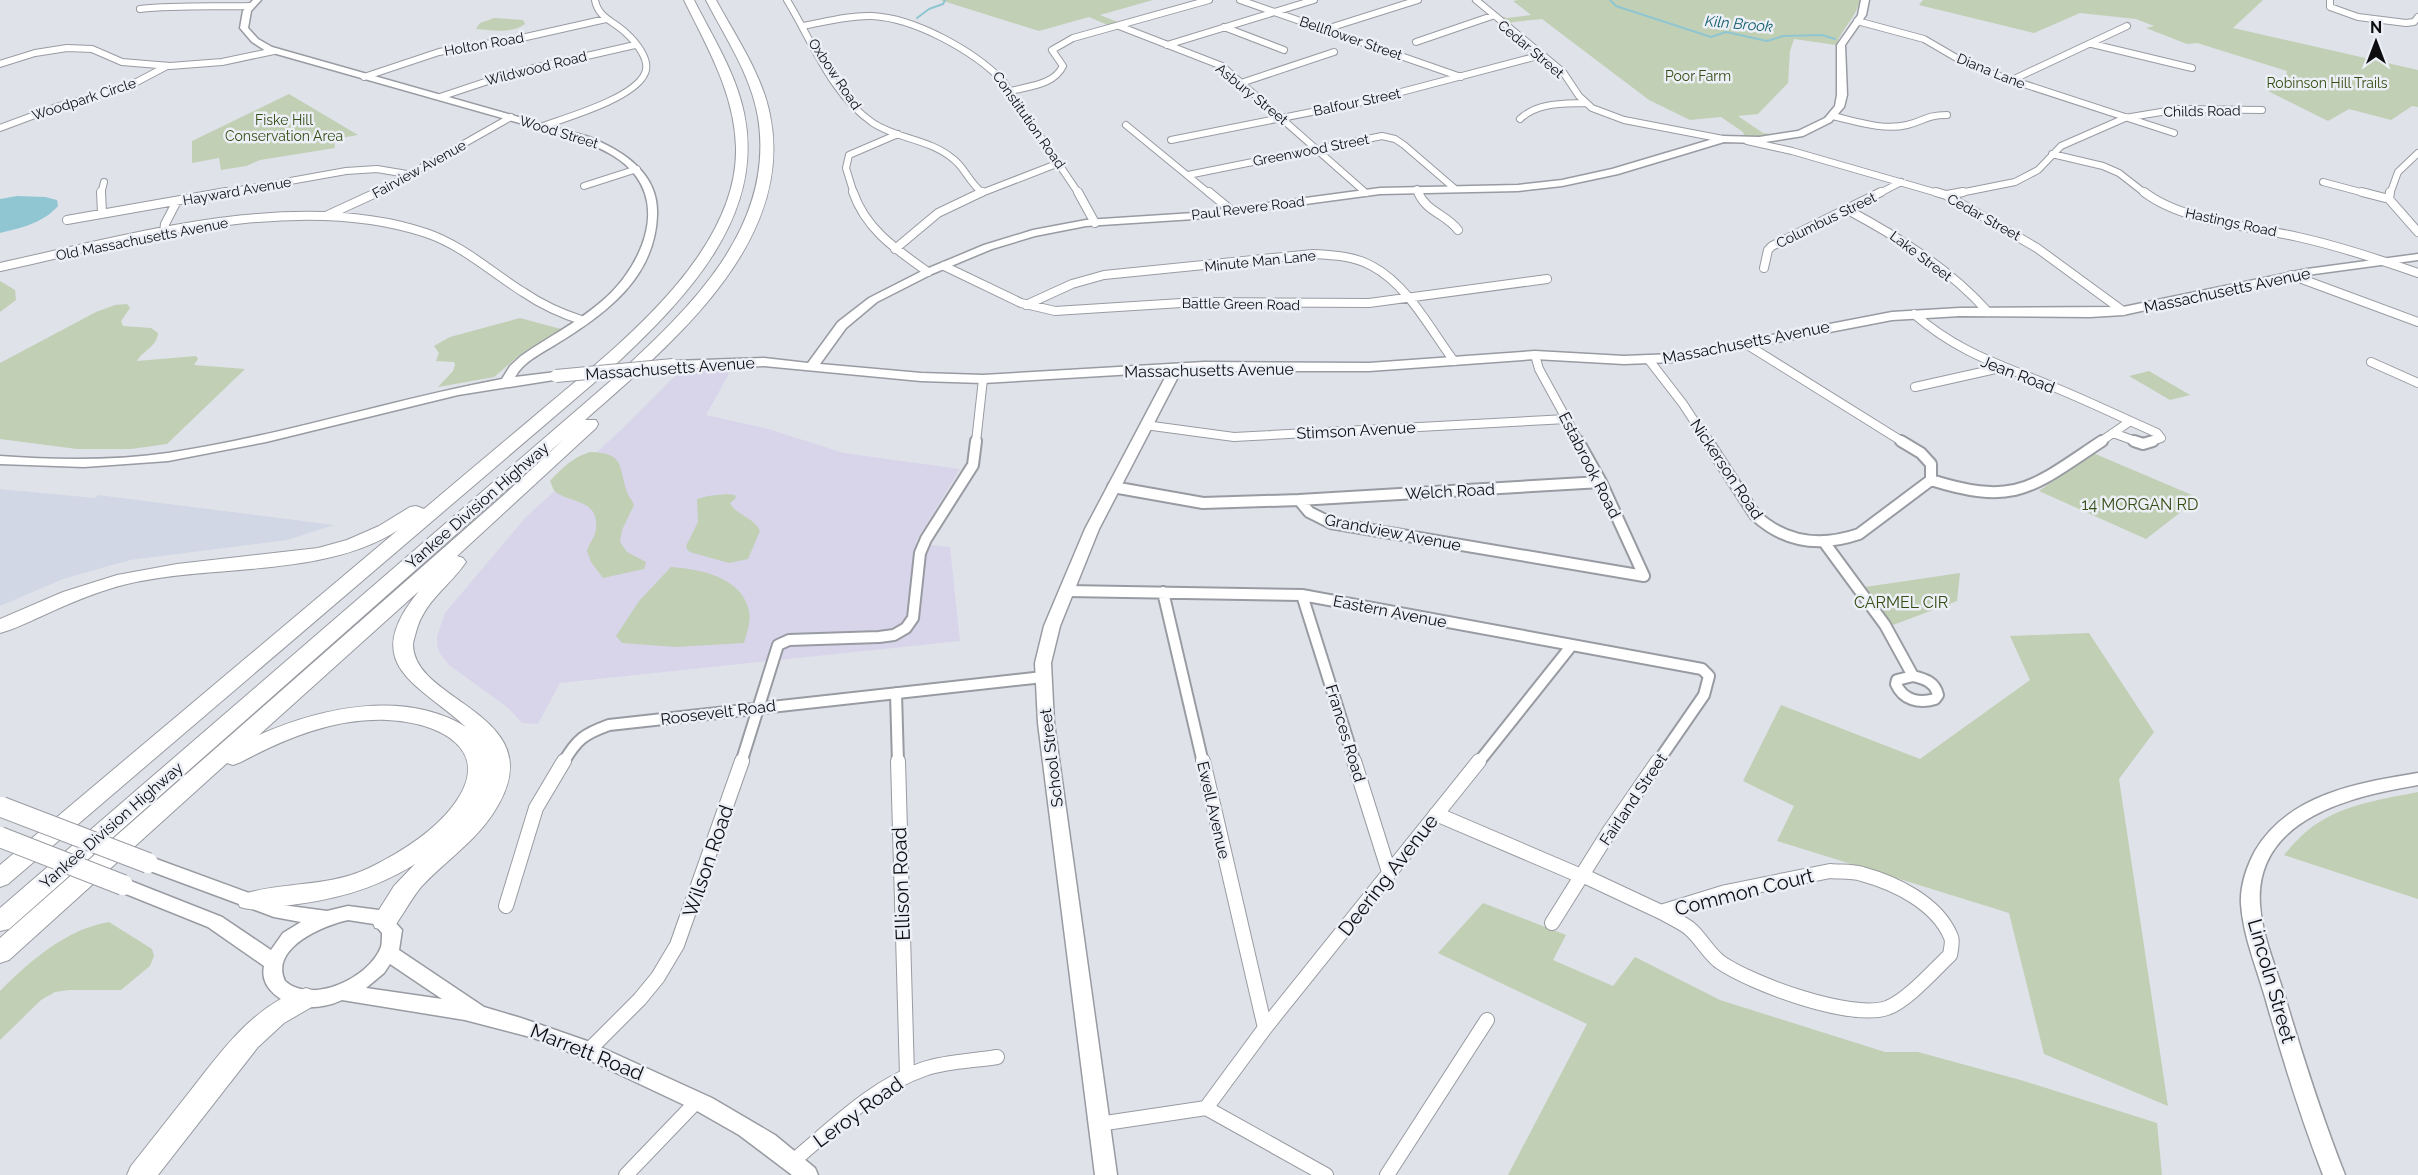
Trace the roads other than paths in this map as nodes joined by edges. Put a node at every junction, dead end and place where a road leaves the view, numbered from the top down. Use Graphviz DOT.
graph roads {
  1 [pos="595,0"];
  2 [pos="689,0"];
  3 [pos="711,0"];
  4 [pos="787,0"];
  5 [pos="1209,0"];
  6 [pos="1240,0"];
  7 [pos="1314,0"];
  8 [pos="1418,0"];
  9 [pos="1476,0"];
  10 [pos="1865,0"];
  11 [pos="2330,0"];
  12 [pos="254,3"];
  13 [pos="140,9"];
  14 [pos="1276,12"];
  15 [pos="1492,16"];
  16 [pos="2418,16"];
  17 [pos="606,19"];
  18 [pos="1857,21"];
  19 [pos="803,26"];
  20 [pos="1119,26"];
  21 [pos="2127,26"];
  22 [pos="1224,27"];
  23 [pos="1326,30"];
  24 [pos="1416,42"];
  25 [pos="2092,44"];
  26 [pos="635,45"];
  27 [pos="1167,45"];
  28 [pos="1284,50"];
  29 [pos="274,51"];
  30 [pos="1334,52"];
  31 [pos="1542,55"];
  32 [pos="0,64"];
  33 [pos="167,66"];
  34 [pos="2192,68"];
  35 [pos="1461,76"];
  36 [pos="364,77"];
  37 [pos="2012,80"];
  38 [pos="1241,83"];
  39 [pos="1011,91"];
  40 [pos="440,98"];
  41 [pos="1586,103"];
  42 [pos="2262,110"];
  43 [pos="1947,115"];
  44 [pos="1832,116"];
  45 [pos="511,117"];
  46 [pos="2128,117"];
  47 [pos="1281,118"];
  48 [pos="1520,119"];
  49 [pos="1126,125"];
  50 [pos="543,126"];
  51 [pos="0,128"];
  52 [pos="2174,133"];
  53 [pos="898,134"];
  54 [pos="1791,136"];
  55 [pos="1723,139"];
  56 [pos="1171,140"];
  57 [pos="1746,141"];
  58 [pos="1316,148"];
  59 [pos="1792,151"];
  60 [pos="2418,153"];
  61 [pos="2052,154"];
  62 [pos="1059,163"];
  63 [pos="637,170"];
  64 [pos="407,174"];
  65 [pos="1188,175"];
  66 [pos="104,182"];
  67 [pos="1901,182"];
  68 [pos="2323,182"];
  69 [pos="584,186"];
  70 [pos="1454,188"];
  71 [pos="1417,189"];
  72 [pos="981,192"];
  73 [pos="1366,193"];
  74 [pos="1946,195"];
  75 [pos="2389,199"];
  76 [pos="177,201"];
  77 [pos="1848,210"];
  78 [pos="1232,211"];
  79 [pos="102,213"];
  80 [pos="325,217"];
  81 [pos="67,219"];
  82 [pos="1095,223"];
  83 [pos="1458,230"];
  84 [pos="164,232"];
  85 [pos="2418,232"];
  86 [pos="895,249"];
  87 [pos="2418,257"];
  88 [pos="2384,262"];
  89 [pos="944,266"];
  90 [pos="0,267"];
  91 [pos="1764,268"];
  92 [pos="928,272"];
  93 [pos="2418,273"];
  94 [pos="2291,275"];
  95 [pos="1547,279"];
  96 [pos="1408,299"];
  97 [pos="1026,305"];
  98 [pos="2123,311"];
  99 [pos="1988,312"];
  100 [pos="1914,314"];
  101 [pos="584,321"];
  102 [pos="2418,322"];
  103 [pos="1746,344"];
  104 [pos="1535,355"];
  105 [pos="646,357"];
  106 [pos="1648,360"];
  107 [pos="1454,361"];
  108 [pos="2371,362"];
  109 [pos="812,366"];
  110 [pos="1177,367"];
  111 [pos="2001,368"];
  112 [pos="983,379"];
  113 [pos="507,381"];
  114 [pos="2418,383"];
  115 [pos="1915,387"];
  116 [pos="1568,419"];
  117 [pos="2129,422"];
  118 [pos="1144,425"];
  119 [pos="2114,433"];
  120 [pos="0,460"];
  121 [pos="489,464"];
  122 [pos="1931,480"];
  123 [pos="1601,482"];
  124 [pos="1113,487"];
  125 [pos="511,498"];
  126 [pos="1299,500"];
  127 [pos="1824,542"];
  128 [pos="1644,576"];
  129 [pos="1067,591"];
  130 [pos="1163,592"];
  131 [pos="1302,595"];
  132 [pos="0,627"];
  133 [pos="1572,645"];
  134 [pos="1707,673"];
  135 [pos="1912,676"];
  136 [pos="1043,677"];
  137 [pos="896,693"];
  138 [pos="759,708"];
  139 [pos="198,778"];
  140 [pos="2418,779"];
  141 [pos="1,807"];
  142 [pos="1436,814"];
  143 [pos="0,837"];
  144 [pos="1389,872"];
  145 [pos="1582,876"];
  146 [pos="0,878"];
  147 [pos="249,901"];
  148 [pos="506,906"];
  149 [pos="1661,912"];
  150 [pos="326,918"];
  151 [pos="384,921"];
  152 [pos="0,922"];
  153 [pos="1552,923"];
  154 [pos="0,953"];
  155 [pos="389,953"];
  156 [pos="274,962"];
  157 [pos="342,992"];
  158 [pos="306,998"];
  159 [pos="481,1015"];
  160 [pos="1487,1020"];
  161 [pos="1265,1028"];
  162 [pos="590,1050"];
  163 [pos="997,1058"];
  164 [pos="907,1076"];
  165 [pos="698,1100"];
  166 [pos="1206,1108"];
  167 [pos="1099,1124"];
  168 [pos="800,1168"];
  169 [pos="141,1175"];
  170 [pos="626,1175"];
  171 [pos="1106,1175"];
  172 [pos="1326,1175"];
  173 [pos="1387,1175"];
  174 [pos="2334,1175"];
  1 -- 17 [label="street"];
  2 -- 121 [label="highway, Yankee Division Highway"];
  3 -- 105 [label="highway, Yankee Division Highway"];
  4 -- 19 [label="street, Oxbow Road"];
  5 -- 20 [label="street"];
  6 -- 14 [label="street, Bellflower Street"];
  7 -- 14 [label="street"];
  8 -- 23 [label="street"];
  9 -- 15 [label="street, Cedar Street"];
  10 -- 18 [label="street"];
  11 -- 16 [label="street"];
  12 -- 13 [label="street"];
  12 -- 29 [label="street, Wood Street"];
  14 -- 22 [label="street"];
  14 -- 23 [label="street, Bellflower Street"];
  15 -- 24 [label="street"];
  15 -- 31 [label="street, Cedar Street"];
  17 -- 26 [label="street"];
  17 -- 36 [label="street, Holton Road"];
  18 -- 37 [label="street, Diana Lane"];
  18 -- 44 [label="street"];
  19 -- 39 [label="street, Constitution Road"];
  19 -- 53 [label="street, Oxbow Road"];
  20 -- 27 [label="street, Asbury Street"];
  20 -- 39 [label="street"];
  21 -- 25 [label="street"];
  22 -- 27 [label="street"];
  22 -- 28 [label="street"];
  23 -- 35 [label="street, Bellflower Street"];
  25 -- 34 [label="street"];
  25 -- 37 [label="street"];
  26 -- 40 [label="street, Wildwood Road"];
  26 -- 50 [label="street"];
  27 -- 38 [label="street, Asbury Street"];
  29 -- 33 [label="street, Woodpark Circle"];
  29 -- 36 [label="street, Wood Street"];
  30 -- 38 [label="street"];
  31 -- 35 [label="street, Balfour Street"];
  31 -- 41 [label="street, Cedar Street"];
  32 -- 33 [label="street, Woodpark Circle"];
  33 -- 51 [label="street, Woodpark Circle"];
  35 -- 47 [label="street, Balfour Street"];
  36 -- 40 [label="street, Wood Street"];
  37 -- 46 [label="street, Diana Lane"];
  38 -- 47 [label="street, Asbury Street"];
  39 -- 62 [label="street, Constitution Road"];
  40 -- 45 [label="street, Wood Street"];
  41 -- 48 [label="street"];
  41 -- 55 [label="street, Cedar Street"];
  42 -- 46 [label="street, Childs Road"];
  43 -- 44 [label="street"];
  44 -- 54 [label="street"];
  45 -- 50 [label="street, Wood Street"];
  45 -- 64 [label="street, Fairview Avenue"];
  46 -- 52 [label="street, Diana Lane"];
  46 -- 61 [label="street, Childs Road"];
  47 -- 56 [label="street, Balfour Street"];
  47 -- 58 [label="street, Asbury Street"];
  49 -- 65 [label="street"];
  50 -- 63 [label="street, Wood Street"];
  53 -- 72 [label="street, Oxbow Road"];
  53 -- 86 [label="street"];
  54 -- 57 [label="street"];
  54 -- 59 [label="street"];
  55 -- 57 [label="street, Cedar Street"];
  55 -- 70 [label="street, Paul Revere Road"];
  57 -- 59 [label="street, Cedar Street"];
  58 -- 65 [label="street, Greenwood Street"];
  58 -- 70 [label="street, Greenwood Street"];
  58 -- 73 [label="street, Asbury Street"];
  59 -- 67 [label="street, Cedar Street"];
  60 -- 75 [label="street"];
  61 -- 74 [label="street, Childs Road"];
  61 -- 88 [label="street, Hastings Road"];
  62 -- 72 [label="street"];
  62 -- 82 [label="street, Constitution Road"];
  63 -- 69 [label="street"];
  63 -- 101 [label="street, Wood Street"];
  64 -- 76 [label="street, Hayward Avenue"];
  64 -- 80 [label="street, Fairview Avenue"];
  65 -- 78 [label="street"];
  66 -- 79 [label="street"];
  67 -- 74 [label="street, Cedar Street"];
  67 -- 77 [label="street, Columbus Street"];
  68 -- 75 [label="street"];
  70 -- 71 [label="street, Paul Revere Road"];
  71 -- 73 [label="street, Paul Revere Road"];
  71 -- 83 [label="street"];
  72 -- 86 [label="street"];
  73 -- 78 [label="street, Paul Revere Road"];
  74 -- 98 [label="street, Cedar Street"];
  75 -- 85 [label="street"];
  76 -- 79 [label="street, Hayward Avenue"];
  76 -- 84 [label="street"];
  77 -- 91 [label="street, Columbus Street"];
  77 -- 99 [label="street, Lake Street"];
  78 -- 82 [label="street, Paul Revere Road"];
  79 -- 81 [label="street, Hayward Avenue"];
  80 -- 84 [label="street, Old Massachusetts Avenue"];
  80 -- 101 [label="street, Old Massachusetts Avenue"];
  82 -- 89 [label="street, Paul Revere Road"];
  84 -- 90 [label="street, Old Massachusetts Avenue"];
  86 -- 92 [label="street"];
  87 -- 88 [label="street, Massachusetts Avenue"];
  88 -- 93 [label="street, Hastings Road"];
  88 -- 94 [label="street, Massachusetts Avenue"];
  89 -- 92 [label="street, Paul Revere Road"];
  89 -- 97 [label="street, Battle Green Road"];
  92 -- 109 [label="street, Paul Revere Road"];
  94 -- 98 [label="street, Massachusetts Avenue"];
  94 -- 102 [label="street"];
  95 -- 96 [label="street, Battle Green Road"];
  96 -- 97 [label="street, Battle Green Road"];
  96 -- 97 [label="street, Minute Man Lane"];
  96 -- 107 [label="street, Minute Man Lane"];
  98 -- 99 [label="street, Massachusetts Avenue"];
  99 -- 100 [label="street, Massachusetts Avenue"];
  100 -- 103 [label="street, Massachusetts Avenue"];
  100 -- 111 [label="street, Jean Road"];
  101 -- 113 [label="street, Wood Street"];
  103 -- 106 [label="street, Massachusetts Avenue"];
  103 -- 122 [label="street"];
  104 -- 106 [label="street, Massachusetts Avenue"];
  104 -- 107 [label="street, Massachusetts Avenue"];
  104 -- 116 [label="street, Estabrook Road"];
  105 -- 125 [label="highway"];
  105 -- 152 [label="highway, Yankee Division Highway"];
  106 -- 127 [label="street, Nickerson Road"];
  107 -- 110 [label="street, Massachusetts Avenue"];
  108 -- 114 [label="street"];
  109 -- 112 [label="street, Massachusetts Avenue"];
  109 -- 113 [label="street, Massachusetts Avenue, bridge"];
  110 -- 112 [label="street, Massachusetts Avenue"];
  110 -- 118 [label="street, School Street"];
  111 -- 115 [label="street"];
  111 -- 117 [label="street, Jean Road"];
  112 -- 138 [label="street, Wilson Road"];
  113 -- 120 [label="street, Massachusetts Avenue"];
  116 -- 118 [label="street, Stimson Avenue"];
  116 -- 123 [label="street, Estabrook Road"];
  117 -- 119 [label="street"];
  117 -- 119 [label="street, Jean Road"];
  118 -- 124 [label="street, School Street"];
  119 -- 122 [label="street"];
  121 -- 132 [label="highway"];
  121 -- 146 [label="highway, Yankee Division Highway"];
  122 -- 127 [label="street, Nickerson Road"];
  123 -- 126 [label="street, Welch Road"];
  123 -- 128 [label="street, Estabrook Road"];
  124 -- 126 [label="street"];
  124 -- 129 [label="street, School Street"];
  125 -- 139 [label="highway"];
  125 -- 151 [label="highway"];
  126 -- 128 [label="street, Grandview Avenue"];
  127 -- 135 [label="street"];
  129 -- 130 [label="street, Eastern Avenue"];
  129 -- 136 [label="street, School Street"];
  130 -- 131 [label="street, Eastern Avenue"];
  130 -- 161 [label="street, Ewell Avenue"];
  131 -- 133 [label="street, Eastern Avenue"];
  131 -- 144 [label="street, Frances Road"];
  133 -- 134 [label="street, Eastern Avenue"];
  133 -- 142 [label="street, Deering Avenue"];
  134 -- 145 [label="street, Fairland Street"];
  136 -- 137 [label="street, Roosevelt Road"];
  136 -- 167 [label="street, School Street"];
  137 -- 138 [label="street, Roosevelt Road"];
  137 -- 164 [label="street, Ellison Road"];
  138 -- 148 [label="street, Roosevelt Road"];
  138 -- 162 [label="street, Wilson Road"];
  139 -- 147 [label="highway"];
  139 -- 154 [label="highway"];
  140 -- 174 [label="street, Lincoln Street"];
  141 -- 147 [label="street, bridge"];
  142 -- 144 [label="street, Deering Avenue"];
  142 -- 145 [label="street, Common Court"];
  143 -- 156 [label="street, bridge"];
  144 -- 161 [label="street, Deering Avenue"];
  145 -- 149 [label="street, Common Court"];
  145 -- 153 [label="street, Fairland Street"];
  147 -- 150 [label="street"];
  149 -- 149 [label="street, Common Court"];
  150 -- 151 [label="street"];
  150 -- 156 [label="street"];
  151 -- 155 [label="street"];
  155 -- 157 [label="street"];
  155 -- 159 [label="street"];
  156 -- 158 [label="street"];
  157 -- 158 [label="street"];
  157 -- 159 [label="street, Marrett Road"];
  158 -- 169 [label="highway"];
  159 -- 162 [label="street, Marrett Road"];
  160 -- 173 [label="street"];
  161 -- 166 [label="street, Deering Avenue"];
  162 -- 165 [label="street, Marrett Road"];
  163 -- 164 [label="street, Leroy Road"];
  164 -- 168 [label="street, Leroy Road"];
  165 -- 168 [label="street, Marrett Road"];
  165 -- 170 [label="street"];
  166 -- 167 [label="street"];
  166 -- 172 [label="street"];
  167 -- 171 [label="street, School Street"];
}
